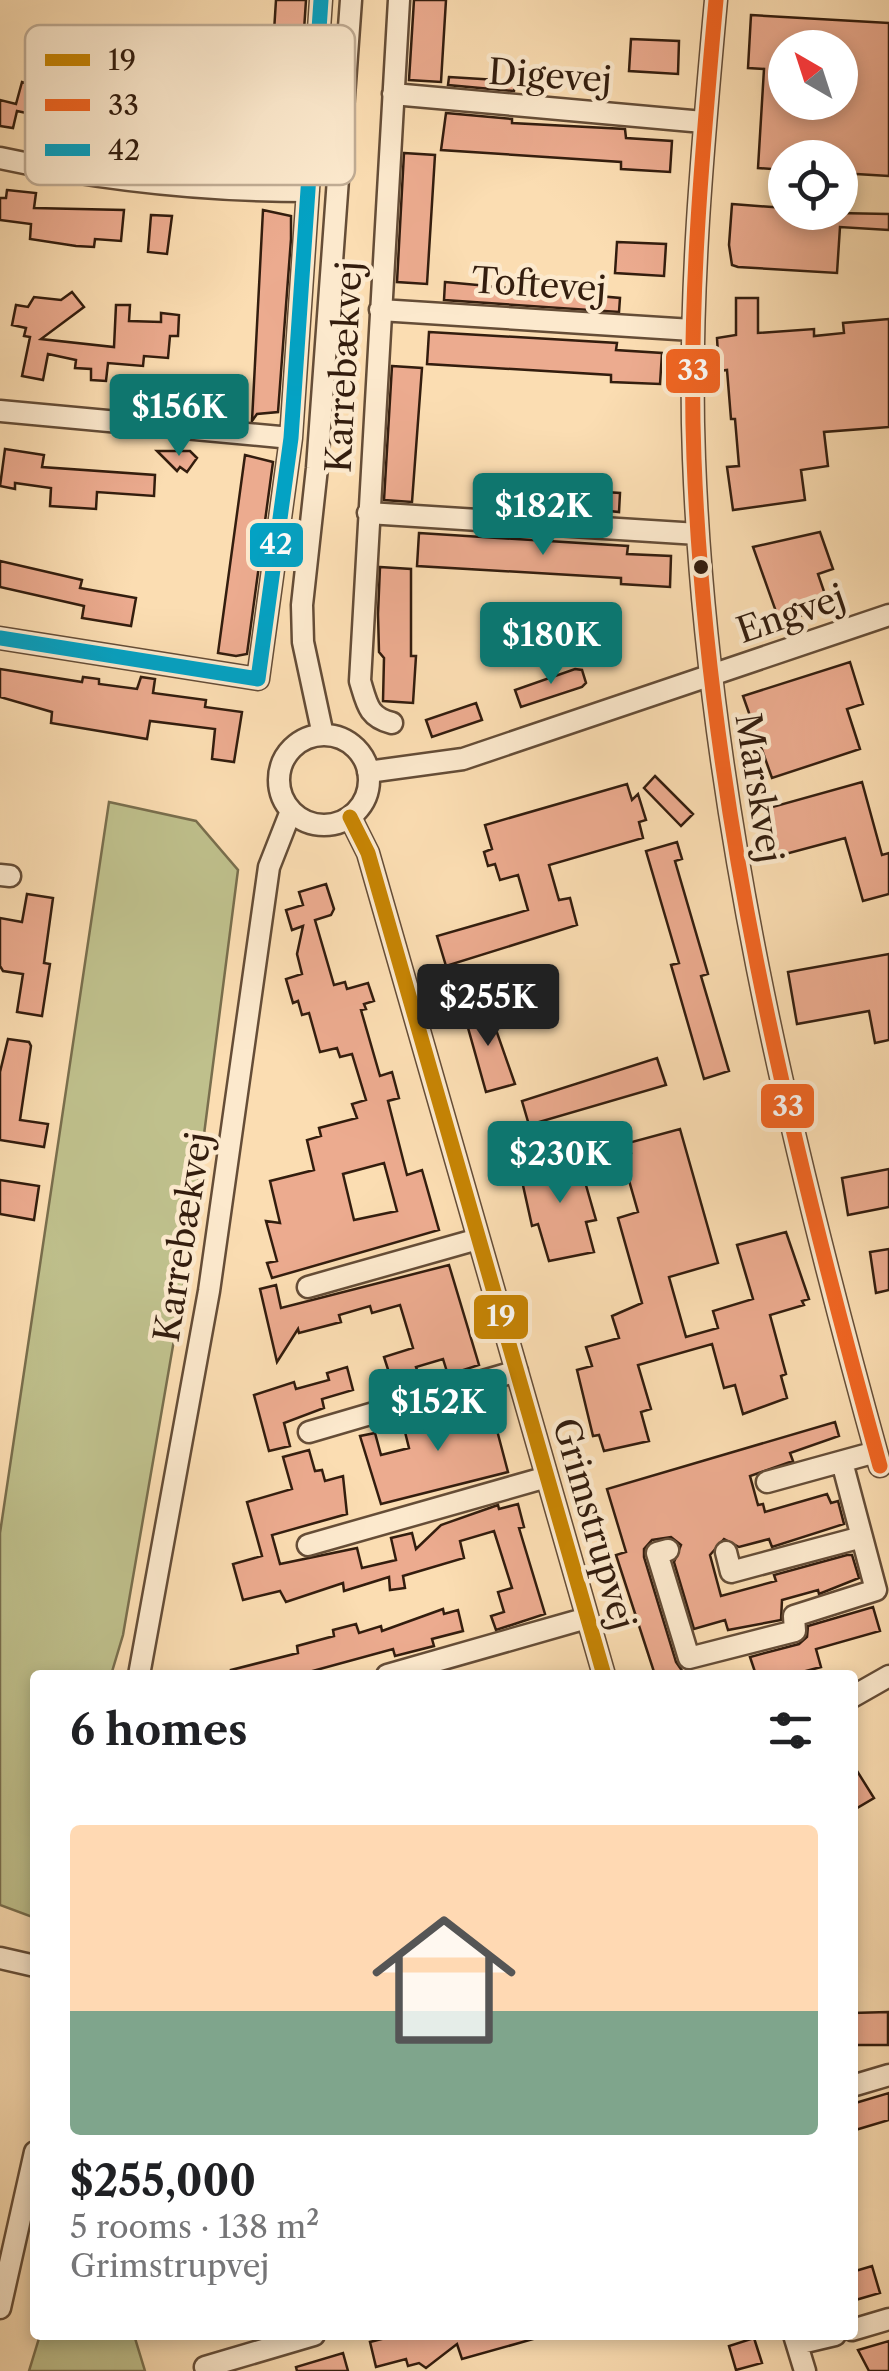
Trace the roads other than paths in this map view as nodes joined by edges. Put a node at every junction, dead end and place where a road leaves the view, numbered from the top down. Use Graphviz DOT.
graph roads {
  1 [pos="321,0"];
  2 [pos="352,0"];
  3 [pos="400,0"];
  4 [pos="716,0"];
  5 [pos="319,25"];
  6 [pos="350,25"];
  7 [pos="393,94"];
  8 [pos="703,122"];
  9 [pos="0,158"];
  10 [pos="25,163"];
  11 [pos="189,185"];
  12 [pos="308,185"];
  13 [pos="338,185"];
  14 [pos="308,191"];
  15 [pos="380,310"];
  16 [pos="692,330"];
  17 [pos="0,411"];
  18 [pos="292,438"];
  19 [pos="368,512"];
  20 [pos="698,534"];
  21 [pos="889,615"];
  22 [pos="0,638"];
  23 [pos="710,676"];
  24 [pos="392,723"];
  25 [pos="323,735"];
  26 [pos="368,772"];
  27 [pos="292,811"];
  28 [pos="350,818"];
  29 [pos="478,1238"];
  30 [pos="308,1286"];
  31 [pos="517,1372"];
  32 [pos="309,1432"];
  33 [pos="842,1462"];
  34 [pos="547,1477"];
  35 [pos="767,1482"];
  36 [pos="862,1536"];
  37 [pos="308,1545"];
  38 [pos="668,1550"];
  39 [pos="726,1552"];
  40 [pos="587,1618"];
  41 [pos="141,1670"];
  42 [pos="404,1670"];
  43 [pos="603,1670"];
  44 [pos="889,1676"];
  45 [pos="858,1694"];
  46 [pos="0,1958"];
  47 [pos="30,1965"];
  48 [pos="889,2075"];
  49 [pos="858,2084"];
  50 [pos="30,2174"];
  51 [pos="0,2308"];
  52 [pos="889,2318"];
  53 [pos="858,2328"];
  54 [pos="297,2340"];
  55 [pos="796,2340"];
  56 [pos="204,2367"];
  57 [pos="805,2371"];
  1 -- 5 [label="street, Karrebækvej"];
  2 -- 6 [label="street, Karrebækvej"];
  3 -- 7 [label="street, Karrebækvej"];
  4 -- 8 [label="street, Marskvej"];
  7 -- 8 [label="street, Digevej"];
  7 -- 15 [label="street, Karrebækvej"];
  8 -- 16 [label="street, Marskvej"];
  9 -- 10 [label="street"];
  11 -- 14 [label="street"];
  12 -- 14 [label="street, Karrebækvej"];
  13 -- 25 [label="street, Karrebækvej"];
  14 -- 18 [label="street, Karrebækvej"];
  15 -- 16 [label="street, Toftevej"];
  15 -- 19 [label="street, Karrebækvej"];
  16 -- 20 [label="street, Marskvej"];
  17 -- 18 [label="street"];
  18 -- 22 [label="street, Karrebækvej"];
  19 -- 20 [label="street"];
  19 -- 24 [label="street, Karrebækvej"];
  20 -- 23 [label="street, Marskvej"];
  21 -- 23 [label="street, Engvej"];
  23 -- 26 [label="street, Engvej"];
  23 -- 33 [label="street, Marskvej"];
  25 -- 26 [label="street"];
  25 -- 27 [label="street"];
  26 -- 28 [label="street"];
  27 -- 28 [label="street"];
  27 -- 41 [label="street, Karrebækvej"];
  28 -- 29 [label="street, Grimstrupvej"];
  29 -- 30 [label="street"];
  29 -- 31 [label="street, Grimstrupvej"];
  31 -- 32 [label="street"];
  31 -- 34 [label="street, Grimstrupvej"];
  33 -- 35 [label="street, Marskvej"];
  33 -- 36 [label="street"];
  34 -- 37 [label="street"];
  34 -- 40 [label="street, Grimstrupvej"];
  36 -- 38 [label="street"];
  36 -- 39 [label="street"];
  40 -- 42 [label="street"];
  40 -- 43 [label="street, Grimstrupvej"];
  44 -- 45 [label="street"];
  46 -- 47 [label="street"];
  48 -- 49 [label="street"];
  50 -- 51 [label="street"];
  52 -- 53 [label="street"];
  54 -- 56 [label="street"];
  55 -- 57 [label="street"];
}
